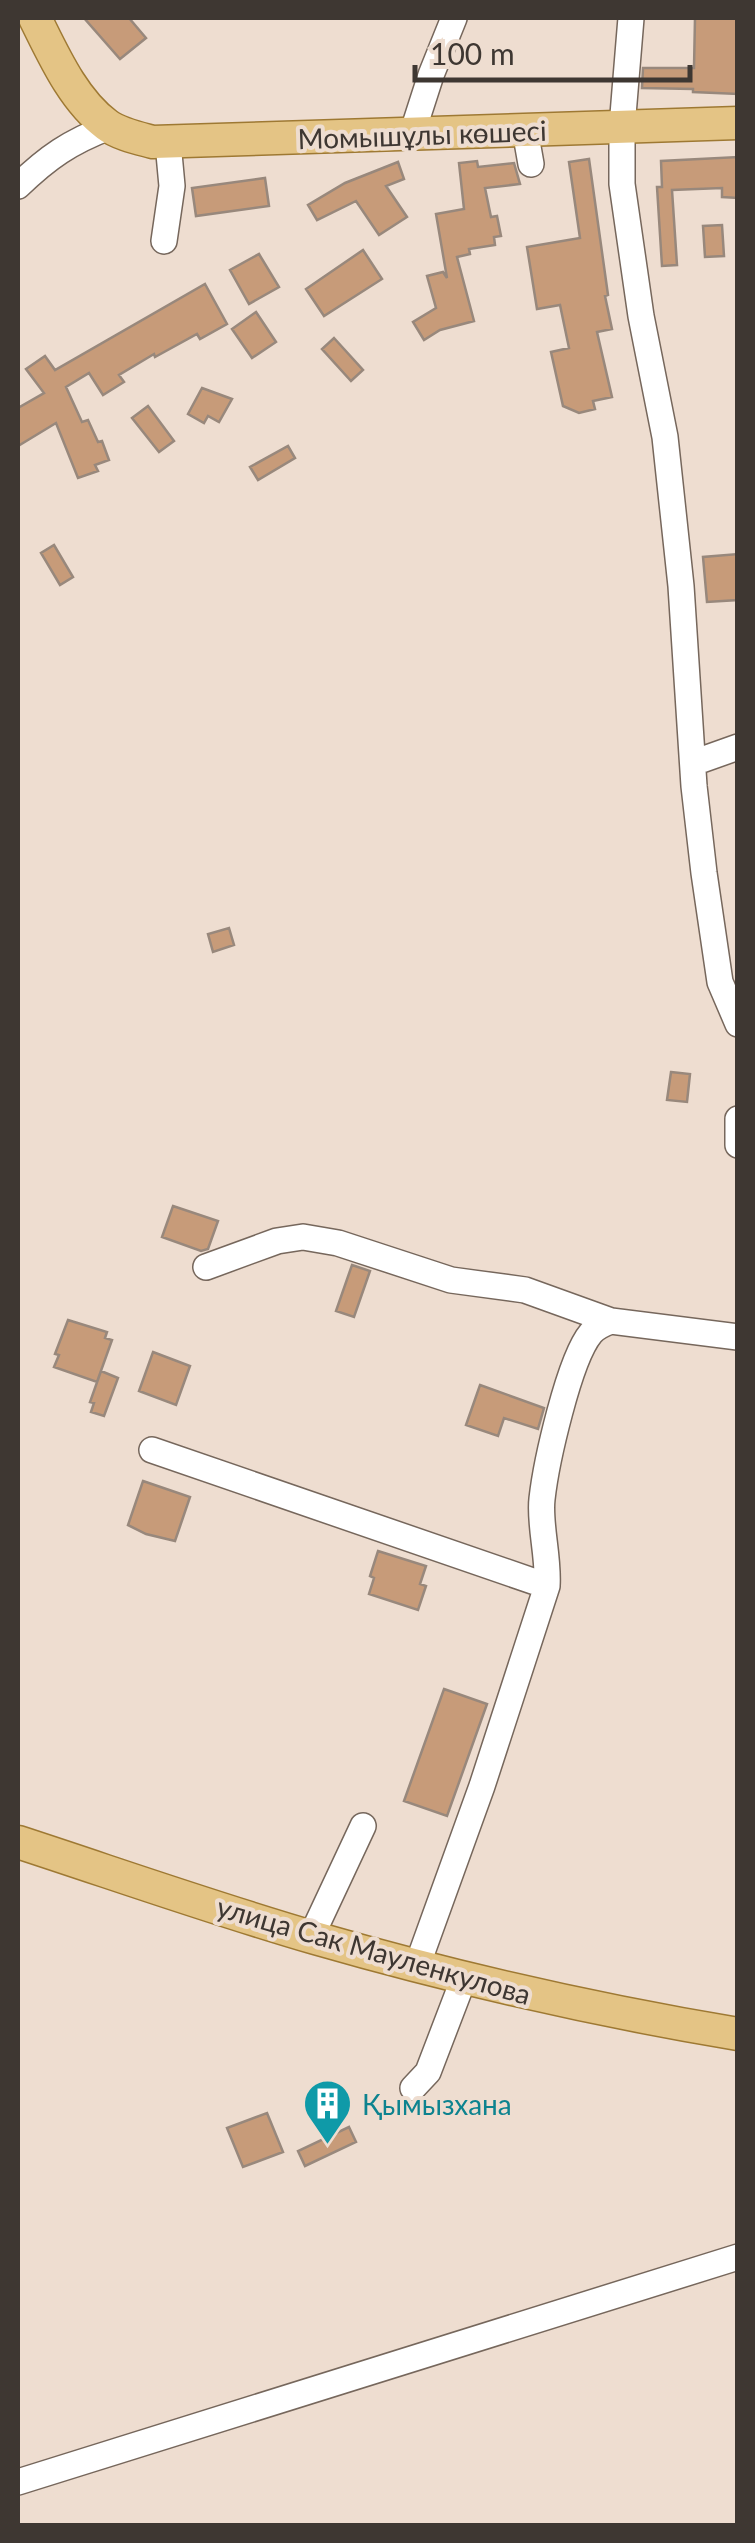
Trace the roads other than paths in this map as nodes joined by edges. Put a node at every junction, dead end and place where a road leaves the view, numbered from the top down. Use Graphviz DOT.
graph roads {
  1 [pos="35,18"];
  2 [pos="454,18"];
  3 [pos="630,18"];
  4 [pos="738,123"];
  5 [pos="622,126"];
  6 [pos="109,127"];
  7 [pos="525,130"];
  8 [pos="412,134"];
  9 [pos="168,143"];
  10 [pos="531,164"];
  11 [pos="18,186"];
  12 [pos="164,241"];
  13 [pos="738,747"];
  14 [pos="693,763"];
  15 [pos="738,1024"];
  16 [pos="738,1119"];
  17 [pos="738,1144"];
  18 [pos="206,1267"];
  19 [pos="611,1321"];
  20 [pos="738,1337"];
  21 [pos="152,1450"];
  22 [pos="546,1586"];
  23 [pos="363,1826"];
  24 [pos="18,1842"];
  25 [pos="311,1937"];
  26 [pos="416,1966"];
  27 [pos="464,1978"];
  28 [pos="738,2034"];
  29 [pos="413,2088"];
  30 [pos="738,2257"];
  31 [pos="18,2482"];
  1 -- 6 [label="main road"];
  2 -- 8 [label="street"];
  3 -- 5 [label="street"];
  4 -- 5 [label="main road, Момышұлы көшесі"];
  5 -- 7 [label="main road, Момышұлы көшесі"];
  5 -- 14 [label="street"];
  6 -- 9 [label="main road, Момышұлы көшесі"];
  6 -- 11 [label="street"];
  7 -- 8 [label="main road, Момышұлы көшесі"];
  7 -- 10 [label="street"];
  8 -- 9 [label="main road, Момышұлы көшесі"];
  9 -- 12 [label="street"];
  13 -- 14 [label="street"];
  14 -- 15 [label="street"];
  16 -- 17 [label="street"];
  18 -- 19 [label="street"];
  19 -- 20 [label="street"];
  19 -- 22 [label="street"];
  21 -- 22 [label="street"];
  22 -- 26 [label="street"];
  23 -- 25 [label="street"];
  24 -- 25 [label="main road, улица Сак Мауленкулова"];
  25 -- 26 [label="main road, улица Сак Мауленкулова"];
  26 -- 27 [label="main road, улица Сак Мауленкулова"];
  27 -- 28 [label="main road, улица Сак Мауленкулова"];
  27 -- 29 [label="street"];
  30 -- 31 [label="street"];
}
